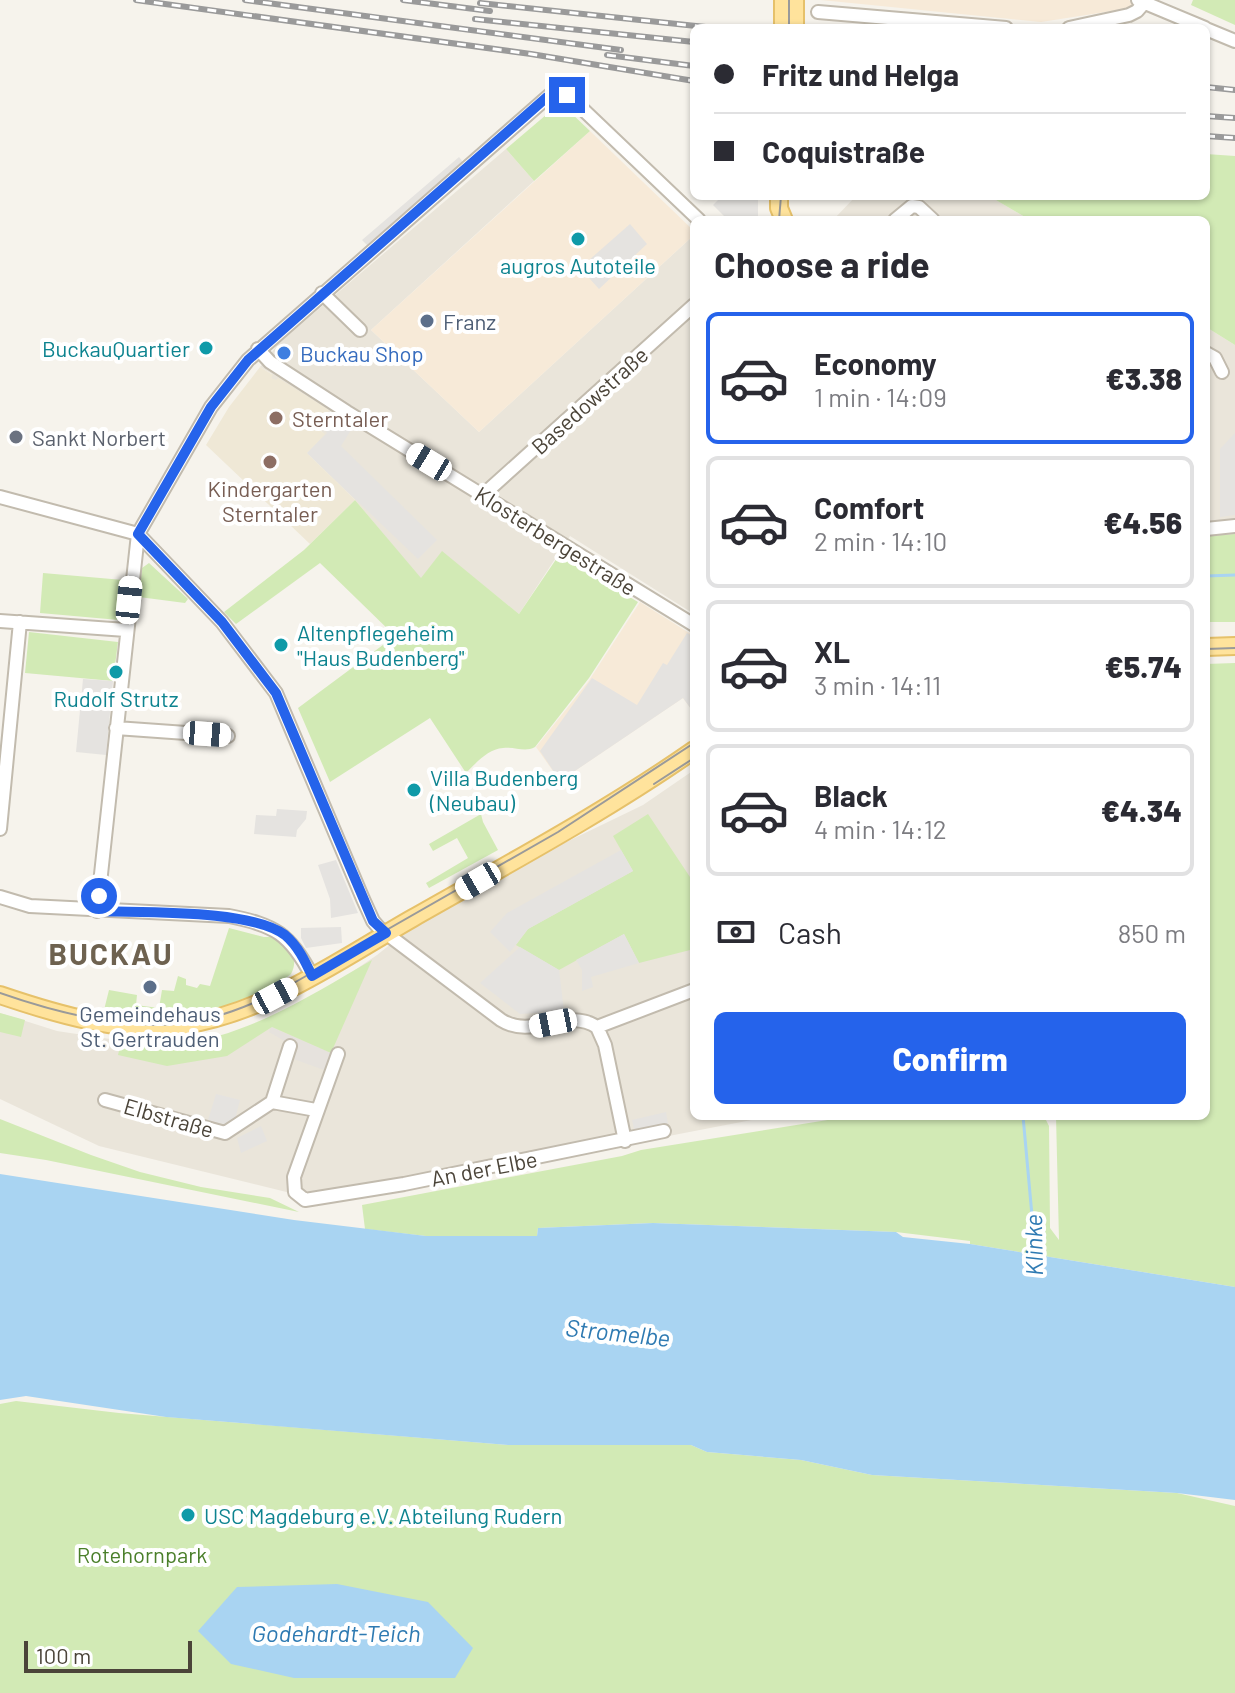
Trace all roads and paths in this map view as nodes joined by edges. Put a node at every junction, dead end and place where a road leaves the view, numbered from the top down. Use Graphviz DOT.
graph roads {
  1 [pos="783,0"];
  2 [pos="795,0"];
  3 [pos="1141,2"];
  4 [pos="1172,7"];
  5 [pos="818,12"];
  6 [pos="783,24"];
  7 [pos="795,24"];
  8 [pos="959,24"];
  9 [pos="1087,24"];
  10 [pos="1199,24"];
  11 [pos="1210,30"];
  12 [pos="1235,41"];
  13 [pos="695,216"];
  14 [pos="899,216"];
  15 [pos="928,216"];
  16 [pos="322,293"];
  17 [pos="690,309"];
  18 [pos="360,330"];
  19 [pos="258,349"];
  20 [pos="1210,355"];
  21 [pos="1222,372"];
  22 [pos="483,495"];
  23 [pos="0,497"];
  24 [pos="1235,526"];
  25 [pos="1210,529"];
  26 [pos="138,534"];
  27 [pos="0,621"];
  28 [pos="20,622"];
  29 [pos="690,623"];
  30 [pos="126,630"];
  31 [pos="1235,646"];
  32 [pos="1210,647"];
  33 [pos="116,728"];
  34 [pos="228,736"];
  35 [pos="690,753"];
  36 [pos="0,829"];
  37 [pos="0,897"];
  38 [pos="97,911"];
  39 [pos="386,933"];
  40 [pos="312,976"];
  41 [pos="690,992"];
  42 [pos="0,995"];
  43 [pos="597,1027"];
  44 [pos="290,1046"];
  45 [pos="338,1054"];
  46 [pos="105,1100"];
  47 [pos="272,1102"];
  48 [pos="316,1110"];
  49 [pos="664,1131"];
  50 [pos="625,1141"];
  1 -- 6 [label="main road"];
  2 -- 7 [label="main road"];
  3 -- 4 [label="street"];
  3 -- 9 [label="street"];
  4 -- 10 [label="street"];
  5 -- 8 [label="street"];
  11 -- 12 [label="street"];
  13 -- 16 [label="street"];
  14 -- 15 [label="street"];
  16 -- 18 [label="street"];
  16 -- 19 [label="street"];
  17 -- 22 [label="street, Basedowstraße"];
  19 -- 22 [label="street, Klosterbergestraße"];
  19 -- 26 [label="street"];
  20 -- 21 [label="street"];
  22 -- 29 [label="street, Klosterbergestraße"];
  23 -- 26 [label="street"];
  24 -- 25 [label="street"];
  26 -- 30 [label="street"];
  26 -- 39 [label="street"];
  27 -- 28 [label="street"];
  28 -- 30 [label="street"];
  28 -- 36 [label="street"];
  30 -- 33 [label="street"];
  31 -- 32 [label="main road"];
  33 -- 34 [label="street"];
  33 -- 38 [label="street"];
  35 -- 39 [label="main road"];
  37 -- 38 [label="street"];
  38 -- 40 [label="street"];
  39 -- 40 [label="main road"];
  39 -- 43 [label="street"];
  40 -- 42 [label="main road"];
  41 -- 43 [label="street"];
  43 -- 50 [label="street"];
  44 -- 47 [label="street"];
  45 -- 48 [label="street"];
  46 -- 47 [label="street, Elbstraße"];
  47 -- 48 [label="street"];
  48 -- 50 [label="street, An der Elbe"];
  49 -- 50 [label="street, An der Elbe"];
}
